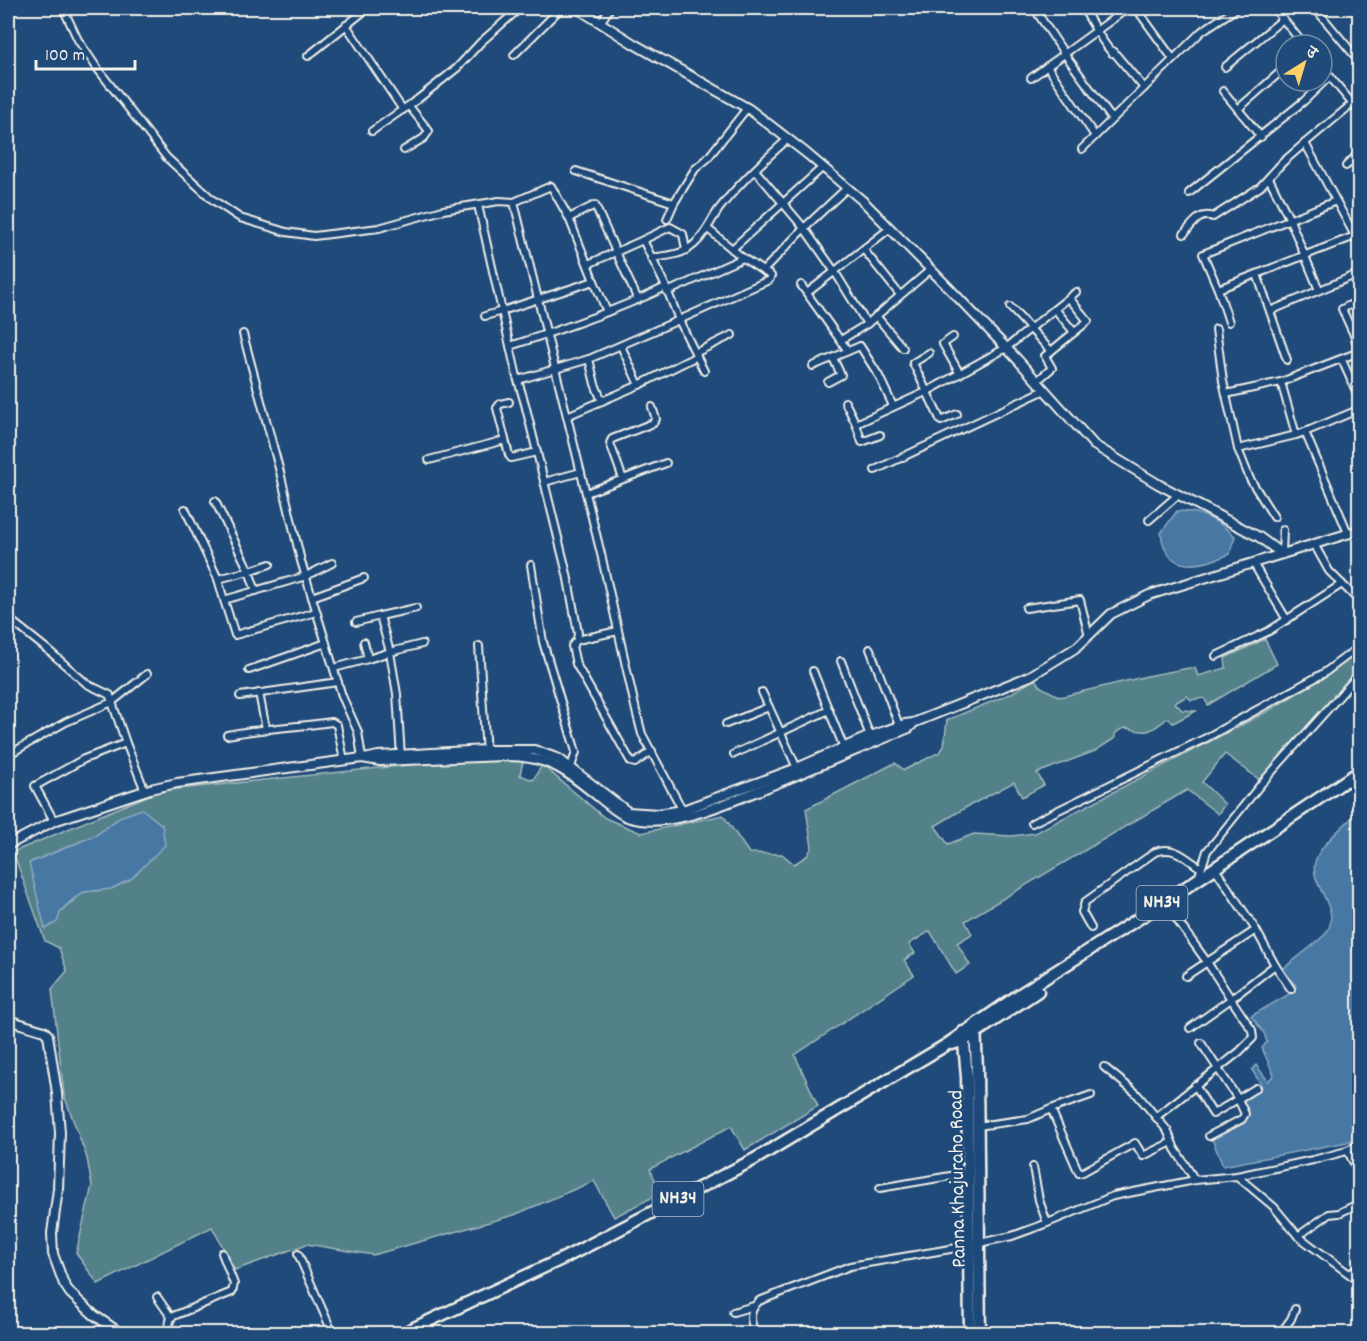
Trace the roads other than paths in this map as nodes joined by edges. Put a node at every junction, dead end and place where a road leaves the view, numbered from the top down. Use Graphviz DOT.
graph roads {
  1 [pos="63,8"];
  2 [pos="368,8"];
  3 [pos="520,8"];
  4 [pos="561,8"];
  5 [pos="577,8"];
  6 [pos="610,8"];
  7 [pos="1035,8"];
  8 [pos="1083,8"];
  9 [pos="1128,8"];
  10 [pos="1136,8"];
  11 [pos="1237,8"];
  12 [pos="1274,8"];
  13 [pos="1315,8"];
  14 [pos="1356,8"];
  15 [pos="1359,12"];
  16 [pos="1283,19"];
  17 [pos="600,23"];
  18 [pos="346,25"];
  19 [pos="1097,30"];
  20 [pos="1294,33"];
  21 [pos="1064,53"];
  22 [pos="514,55"];
  23 [pos="308,56"];
  24 [pos="1173,58"];
  25 [pos="1359,62"];
  26 [pos="1047,66"];
  27 [pos="1225,68"];
  28 [pos="1031,78"];
  29 [pos="1274,78"];
  30 [pos="1334,81"];
  31 [pos="1144,88"];
  32 [pos="1223,91"];
  33 [pos="1312,93"];
  34 [pos="1352,104"];
  35 [pos="406,108"];
  36 [pos="747,108"];
  37 [pos="1238,109"];
  38 [pos="1359,113"];
  39 [pos="1112,119"];
  40 [pos="372,131"];
  41 [pos="1095,136"];
  42 [pos="1261,137"];
  43 [pos="788,139"];
  44 [pos="1305,143"];
  45 [pos="1082,149"];
  46 [pos="404,150"];
  47 [pos="1359,152"];
  48 [pos="1346,165"];
  49 [pos="822,167"];
  50 [pos="755,170"];
  51 [pos="576,171"];
  52 [pos="1269,178"];
  53 [pos="847,188"];
  54 [pos="1189,193"];
  55 [pos="1336,201"];
  56 [pos="514,202"];
  57 [pos="783,202"];
  58 [pos="674,203"];
  59 [pos="478,205"];
  60 [pos="569,218"];
  61 [pos="667,219"];
  62 [pos="1290,219"];
  63 [pos="804,228"];
  64 [pos="708,229"];
  65 [pos="889,229"];
  66 [pos="1184,234"];
  67 [pos="1357,235"];
  68 [pos="643,240"];
  69 [pos="1359,245"];
  70 [pos="732,249"];
  71 [pos="686,250"];
  72 [pos="864,250"];
  73 [pos="616,252"];
  74 [pos="1305,256"];
  75 [pos="651,258"];
  76 [pos="743,258"];
  77 [pos="588,264"];
  78 [pos="930,270"];
  79 [pos="763,271"];
  80 [pos="835,272"];
  81 [pos="1359,273"];
  82 [pos="1257,274"];
  83 [pos="594,281"];
  84 [pos="801,285"];
  85 [pos="667,289"];
  86 [pos="1218,289"];
  87 [pos="1319,290"];
  88 [pos="1076,292"];
  89 [pos="807,293"];
  90 [pos="900,295"];
  91 [pos="1069,298"];
  92 [pos="638,300"];
  93 [pos="1359,300"];
  94 [pos="538,301"];
  95 [pos="1010,307"];
  96 [pos="1055,309"];
  97 [pos="502,311"];
  98 [pos="1270,311"];
  99 [pos="607,312"];
  100 [pos="485,316"];
  101 [pos="876,316"];
  102 [pos="679,320"];
  103 [pos="1229,322"];
  104 [pos="867,324"];
  105 [pos="1031,328"];
  106 [pos="1215,329"];
  107 [pos="1074,332"];
  108 [pos="243,334"];
  109 [pos="546,334"];
  110 [pos="732,335"];
  111 [pos="1357,335"];
  112 [pos="953,337"];
  113 [pos="841,340"];
  114 [pos="510,346"];
  115 [pos="621,346"];
  116 [pos="903,348"];
  117 [pos="1006,348"];
  118 [pos="848,351"];
  119 [pos="1051,351"];
  120 [pos="1359,352"];
  121 [pos="929,353"];
  122 [pos="696,355"];
  123 [pos="833,358"];
  124 [pos="589,359"];
  125 [pos="1287,360"];
  126 [pos="1342,360"];
  127 [pos="813,366"];
  128 [pos="555,368"];
  129 [pos="704,371"];
  130 [pos="960,374"];
  131 [pos="518,380"];
  132 [pos="1037,381"];
  133 [pos="828,382"];
  134 [pos="1281,382"];
  135 [pos="639,385"];
  136 [pos="1045,390"];
  137 [pos="928,391"];
  138 [pos="1226,394"];
  139 [pos="1359,400"];
  140 [pos="602,401"];
  141 [pos="509,402"];
  142 [pos="845,402"];
  143 [pos="893,406"];
  144 [pos="652,407"];
  145 [pos="1359,409"];
  146 [pos="957,414"];
  147 [pos="567,416"];
  148 [pos="856,424"];
  149 [pos="1305,432"];
  150 [pos="880,435"];
  151 [pos="1296,435"];
  152 [pos="505,440"];
  153 [pos="1238,449"];
  154 [pos="537,452"];
  155 [pos="429,460"];
  156 [pos="666,463"];
  157 [pos="875,470"];
  158 [pos="580,472"];
  159 [pos="623,479"];
  160 [pos="544,482"];
  161 [pos="586,493"];
  162 [pos="1179,494"];
  163 [pos="215,501"];
  164 [pos="185,509"];
  165 [pos="1274,518"];
  166 [pos="1149,520"];
  167 [pos="1359,530"];
  168 [pos="1283,531"];
  169 [pos="1348,533"];
  170 [pos="1314,544"];
  171 [pos="1282,554"];
  172 [pos="332,563"];
  173 [pos="1253,563"];
  174 [pos="270,564"];
  175 [pos="531,565"];
  176 [pos="249,571"];
  177 [pos="306,576"];
  178 [pos="364,578"];
  179 [pos="218,579"];
  180 [pos="1342,584"];
  181 [pos="256,591"];
  182 [pos="312,597"];
  183 [pos="224,600"];
  184 [pos="1359,602"];
  185 [pos="416,608"];
  186 [pos="1026,608"];
  187 [pos="316,612"];
  188 [pos="380,616"];
  189 [pos="8,618"];
  190 [pos="1287,620"];
  191 [pos="356,622"];
  192 [pos="618,631"];
  193 [pos="1089,636"];
  194 [pos="578,640"];
  195 [pos="364,642"];
  196 [pos="326,644"];
  197 [pos="423,644"];
  198 [pos="479,646"];
  199 [pos="1359,646"];
  200 [pos="870,649"];
  201 [pos="390,652"];
  202 [pos="1216,656"];
  203 [pos="368,659"];
  204 [pos="841,661"];
  205 [pos="334,668"];
  206 [pos="249,670"];
  207 [pos="813,671"];
  208 [pos="1359,673"];
  209 [pos="147,674"];
  210 [pos="338,682"];
  211 [pos="762,692"];
  212 [pos="259,693"];
  213 [pos="240,696"];
  214 [pos="112,702"];
  215 [pos="769,707"];
  216 [pos="829,710"];
  217 [pos="726,724"];
  218 [pos="900,728"];
  219 [pos="266,729"];
  220 [pos="781,733"];
  221 [pos="227,735"];
  222 [pos="870,736"];
  223 [pos="126,742"];
  224 [pos="844,748"];
  225 [pos="13,752"];
  226 [pos="652,752"];
  227 [pos="486,753"];
  228 [pos="734,754"];
  229 [pos="401,757"];
  230 [pos="366,758"];
  231 [pos="344,760"];
  232 [pos="796,768"];
  233 [pos="570,770"];
  234 [pos="1359,771"];
  235 [pos="1354,782"];
  236 [pos="145,791"];
  237 [pos="685,813"];
  238 [pos="54,821"];
  239 [pos="1032,823"];
  240 [pos="8,845"];
  241 [pos="1218,873"];
  242 [pos="1199,874"];
  243 [pos="1166,904"];
  244 [pos="1091,928"];
  245 [pos="1256,930"];
  246 [pos="1207,962"];
  247 [pos="1275,966"];
  248 [pos="1186,976"];
  249 [pos="1291,989"];
  250 [pos="1231,999"];
  251 [pos="8,1020"];
  252 [pos="1190,1028"];
  253 [pos="975,1029"];
  254 [pos="964,1036"];
  255 [pos="1201,1043"];
  256 [pos="1104,1067"];
  257 [pos="1216,1068"];
  258 [pos="1195,1086"];
  259 [pos="1256,1088"];
  260 [pos="1091,1095"];
  261 [pos="1238,1099"];
  262 [pos="1051,1109"];
  263 [pos="1156,1117"];
  264 [pos="977,1126"];
  265 [pos="1209,1136"];
  266 [pos="1172,1142"];
  267 [pos="1359,1143"];
  268 [pos="1347,1150"];
  269 [pos="1033,1167"];
  270 [pos="968,1173"];
  271 [pos="1359,1174"];
  272 [pos="1236,1176"];
  273 [pos="1195,1180"];
  274 [pos="880,1188"];
  275 [pos="1359,1203"];
  276 [pos="1047,1223"];
  277 [pos="1298,1236"];
  278 [pos="974,1245"];
  279 [pos="222,1252"];
  280 [pos="298,1254"];
  281 [pos="1359,1265"];
  282 [pos="1350,1274"];
  283 [pos="1359,1282"];
  284 [pos="157,1297"];
  285 [pos="754,1306"];
  286 [pos="1295,1309"];
  287 [pos="733,1312"];
  288 [pos="171,1317"];
  289 [pos="122,1334"];
  290 [pos="167,1334"];
  291 [pos="333,1334"];
  292 [pos="401,1334"];
  293 [pos="755,1334"];
  294 [pos="970,1334"];
  295 [pos="980,1334"];
  296 [pos="1280,1334"];
  1 -- 59 [label="street"];
  2 -- 18 [label="street"];
  3 -- 35 [label="street"];
  4 -- 22 [label="street"];
  5 -- 17 [label="street"];
  6 -- 17 [label="street"];
  7 -- 21 [label="street"];
  8 -- 19 [label="street"];
  9 -- 19 [label="street"];
  10 -- 24 [label="street"];
  11 -- 24 [label="street"];
  12 -- 16 [label="street"];
  13 -- 25 [label="street"];
  14 -- 15 [label="street"];
  16 -- 20 [label="street"];
  16 -- 27 [label="street"];
  17 -- 36 [label="street"];
  18 -- 23 [label="street"];
  18 -- 35 [label="street"];
  19 -- 21 [label="street"];
  19 -- 31 [label="street"];
  21 -- 26 [label="street"];
  21 -- 39 [label="street"];
  24 -- 31 [label="street"];
  26 -- 28 [label="street"];
  26 -- 41 [label="street"];
  29 -- 37 [label="street"];
  30 -- 34 [label="street"];
  31 -- 39 [label="street"];
  32 -- 37 [label="street"];
  33 -- 42 [label="street"];
  34 -- 38 [label="street"];
  34 -- 44 [label="street"];
  35 -- 40 [label="street"];
  35 -- 46 [label="street"];
  36 -- 43 [label="street"];
  36 -- 58 [label="street"];
  37 -- 42 [label="street"];
  39 -- 41 [label="street"];
  41 -- 45 [label="street"];
  42 -- 54 [label="street"];
  43 -- 49 [label="street"];
  43 -- 50 [label="street"];
  44 -- 52 [label="street"];
  44 -- 55 [label="street"];
  47 -- 48 [label="street"];
  49 -- 53 [label="street"];
  49 -- 57 [label="street"];
  50 -- 57 [label="street"];
  50 -- 64 [label="street"];
  51 -- 58 [label="street"];
  52 -- 62 [label="street"];
  52 -- 66 [label="street"];
  53 -- 63 [label="street"];
  53 -- 65 [label="street"];
  55 -- 62 [label="street"];
  55 -- 67 [label="street"];
  56 -- 59 [label="street"];
  56 -- 60 [label="street"];
  56 -- 94 [label="street"];
  57 -- 63 [label="street"];
  57 -- 70 [label="street"];
  58 -- 61 [label="street"];
  59 -- 97 [label="street"];
  60 -- 73 [label="street"];
  60 -- 77 [label="street"];
  62 -- 74 [label="street"];
  62 -- 86 [label="street"];
  63 -- 79 [label="street"];
  63 -- 80 [label="street"];
  64 -- 70 [label="street"];
  64 -- 71 [label="street"];
  65 -- 72 [label="street"];
  65 -- 78 [label="street"];
  67 -- 69 [label="street"];
  67 -- 74 [label="street"];
  68 -- 71 [label="street"];
  68 -- 73 [label="street"];
  68 -- 75 [label="street"];
  70 -- 76 [label="street"];
  71 -- 75 [label="street"];
  72 -- 80 [label="street"];
  72 -- 90 [label="street"];
  73 -- 77 [label="street"];
  73 -- 92 [label="street"];
  74 -- 82 [label="street"];
  74 -- 87 [label="street"];
  75 -- 85 [label="street"];
  76 -- 79 [label="street"];
  76 -- 85 [label="street"];
  77 -- 83 [label="street"];
  78 -- 90 [label="street"];
  78 -- 117 [label="street"];
  79 -- 102 [label="street"];
  80 -- 89 [label="street"];
  80 -- 104 [label="street"];
  81 -- 87 [label="street"];
  82 -- 86 [label="street"];
  82 -- 98 [label="street"];
  83 -- 94 [label="street"];
  83 -- 99 [label="street"];
  84 -- 89 [label="street"];
  85 -- 92 [label="street"];
  85 -- 102 [label="street"];
  86 -- 103 [label="street"];
  87 -- 98 [label="street"];
  88 -- 91 [label="street"];
  89 -- 113 [label="street"];
  90 -- 101 [label="street"];
  91 -- 96 [label="street"];
  91 -- 107 [label="street"];
  92 -- 99 [label="street"];
  93 -- 111 [label="street"];
  94 -- 97 [label="street"];
  94 -- 109 [label="street"];
  95 -- 105 [label="street"];
  96 -- 105 [label="street"];
  96 -- 107 [label="street"];
  97 -- 100 [label="street"];
  97 -- 114 [label="street"];
  98 -- 125 [label="street"];
  99 -- 109 [label="street"];
  101 -- 104 [label="street"];
  101 -- 116 [label="street"];
  102 -- 115 [label="street"];
  102 -- 122 [label="street"];
  104 -- 113 [label="street"];
  105 -- 117 [label="street"];
  105 -- 119 [label="street"];
  106 -- 138 [label="street"];
  107 -- 119 [label="street"];
  108 -- 177 [label="street"];
  109 -- 114 [label="street"];
  109 -- 128 [label="street"];
  110 -- 122 [label="street"];
  111 -- 120 [label="street"];
  112 -- 130 [label="street"];
  113 -- 118 [label="street"];
  114 -- 131 [label="street"];
  115 -- 124 [label="street"];
  115 -- 135 [label="street"];
  117 -- 130 [label="street"];
  117 -- 132 [label="street"];
  118 -- 123 [label="street"];
  118 -- 143 [label="street"];
  119 -- 132 [label="street"];
  120 -- 126 [label="street"];
  121 -- 137 [label="street"];
  122 -- 129 [label="street"];
  122 -- 135 [label="street"];
  123 -- 127 [label="street"];
  123 -- 133 [label="street"];
  124 -- 128 [label="street"];
  124 -- 140 [label="street"];
  126 -- 134 [label="street"];
  126 -- 139 [label="street"];
  128 -- 131 [label="street"];
  128 -- 147 [label="street"];
  130 -- 137 [label="street"];
  131 -- 154 [label="street"];
  132 -- 136 [label="street"];
  134 -- 138 [label="street"];
  134 -- 151 [label="street"];
  135 -- 140 [label="street"];
  136 -- 157 [label="street"];
  136 -- 162 [label="street"];
  137 -- 143 [label="street"];
  137 -- 146 [label="street"];
  138 -- 153 [label="street"];
  140 -- 147 [label="street"];
  141 -- 152 [label="street"];
  142 -- 148 [label="street"];
  143 -- 148 [label="street"];
  144 -- 159 [label="street"];
  145 -- 149 [label="street"];
  147 -- 158 [label="street"];
  148 -- 150 [label="street"];
  149 -- 151 [label="street"];
  149 -- 169 [label="street"];
  151 -- 153 [label="street"];
  152 -- 154 [label="street"];
  152 -- 155 [label="street"];
  153 -- 165 [label="street"];
  154 -- 160 [label="street"];
  156 -- 159 [label="street"];
  158 -- 160 [label="street"];
  158 -- 161 [label="street"];
  159 -- 161 [label="street"];
  160 -- 194 [label="street"];
  161 -- 192 [label="street"];
  162 -- 166 [label="street"];
  162 -- 171 [label="street"];
  163 -- 176 [label="street"];
  164 -- 179 [label="street"];
  167 -- 169 [label="street"];
  168 -- 171 [label="street"];
  169 -- 170 [label="street"];
  170 -- 171 [label="street"];
  170 -- 180 [label="street"];
  171 -- 173 [label="street"];
  172 -- 177 [label="street"];
  173 -- 190 [label="street"];
  173 -- 193 [label="street"];
  174 -- 176 [label="street"];
  175 -- 233 [label="street"];
  176 -- 179 [label="street"];
  176 -- 181 [label="street"];
  177 -- 181 [label="street"];
  177 -- 182 [label="street"];
  178 -- 182 [label="street"];
  179 -- 183 [label="street"];
  180 -- 184 [label="street"];
  180 -- 190 [label="street"];
  181 -- 183 [label="street"];
  182 -- 187 [label="street"];
  183 -- 187 [label="street"];
  185 -- 188 [label="street"];
  186 -- 193 [label="street"];
  187 -- 196 [label="street"];
  188 -- 191 [label="street"];
  188 -- 201 [label="street"];
  189 -- 214 [label="street"];
  190 -- 202 [label="street"];
  192 -- 194 [label="street"];
  192 -- 226 [label="street"];
  193 -- 218 [label="street"];
  194 -- 226 [label="street"];
  195 -- 203 [label="street"];
  196 -- 205 [label="street"];
  196 -- 206 [label="street"];
  197 -- 201 [label="street"];
  198 -- 227 [label="street"];
  199 -- 239 [label="street"];
  200 -- 218 [label="street"];
  201 -- 203 [label="street"];
  201 -- 229 [label="street"];
  203 -- 205 [label="street"];
  204 -- 222 [label="street"];
  205 -- 210 [label="street"];
  207 -- 216 [label="street"];
  208 -- 242 [label="street"];
  209 -- 214 [label="street"];
  210 -- 212 [label="street"];
  210 -- 230 [label="street"];
  211 -- 215 [label="street"];
  212 -- 213 [label="street"];
  212 -- 219 [label="street"];
  214 -- 223 [label="street"];
  214 -- 225 [label="street"];
  215 -- 217 [label="street"];
  215 -- 220 [label="street"];
  216 -- 220 [label="street"];
  216 -- 224 [label="street"];
  218 -- 222 [label="street"];
  218 -- 237 [label="street"];
  219 -- 221 [label="street"];
  219 -- 231 [label="street"];
  220 -- 228 [label="street"];
  220 -- 232 [label="street"];
  222 -- 224 [label="street"];
  223 -- 236 [label="street"];
  223 -- 238 [label="street"];
  224 -- 232 [label="street"];
  226 -- 237 [label="street"];
  227 -- 229 [label="street"];
  227 -- 233 [label="street"];
  229 -- 230 [label="street"];
  230 -- 231 [label="street"];
  231 -- 236 [label="street"];
  232 -- 237 [label="street"];
  233 -- 237 [label="street"];
  234 -- 235 [label="main road, NH34"];
  235 -- 241 [label="main road, NH34"];
  235 -- 242 [label="main road, NH34"];
  236 -- 238 [label="street"];
  238 -- 240 [label="street"];
  241 -- 243 [label="main road, NH34"];
  241 -- 245 [label="street"];
  242 -- 243 [label="main road, NH34"];
  242 -- 244 [label="street"];
  243 -- 246 [label="street"];
  243 -- 253 [label="main road, NH34"];
  245 -- 246 [label="street"];
  245 -- 247 [label="street"];
  246 -- 248 [label="street"];
  246 -- 250 [label="street"];
  247 -- 249 [label="street"];
  247 -- 250 [label="street"];
  250 -- 252 [label="street"];
  250 -- 257 [label="street"];
  251 -- 289 [label="street"];
  253 -- 254 [label="main road, NH34"];
  253 -- 264 [label="main road, Panna Khajuraho Road"];
  254 -- 270 [label="main road, Panna Khajuraho Road"];
  254 -- 292 [label="main road, NH34"];
  255 -- 257 [label="street"];
  256 -- 263 [label="street"];
  257 -- 258 [label="street"];
  257 -- 261 [label="street"];
  258 -- 261 [label="street"];
  258 -- 263 [label="street"];
  259 -- 261 [label="street"];
  260 -- 262 [label="street"];
  261 -- 265 [label="street"];
  262 -- 264 [label="street"];
  262 -- 266 [label="street"];
  263 -- 266 [label="street"];
  264 -- 278 [label="main road, Panna Khajuraho Road"];
  266 -- 273 [label="street"];
  267 -- 268 [label="street"];
  268 -- 271 [label="street"];
  268 -- 272 [label="street"];
  269 -- 276 [label="street"];
  270 -- 274 [label="street"];
  270 -- 278 [label="main road, Panna Khajuraho Road"];
  272 -- 273 [label="street"];
  272 -- 277 [label="street"];
  273 -- 276 [label="street"];
  275 -- 277 [label="street"];
  276 -- 278 [label="street"];
  277 -- 282 [label="street"];
  278 -- 285 [label="street"];
  278 -- 294 [label="main road, Panna Khajuraho Road"];
  278 -- 295 [label="main road, Panna Khajuraho Road"];
  279 -- 288 [label="street"];
  280 -- 291 [label="street"];
  281 -- 282 [label="street"];
  282 -- 283 [label="street"];
  284 -- 288 [label="street"];
  285 -- 287 [label="street"];
  285 -- 293 [label="street"];
  286 -- 296 [label="street"];
  288 -- 290 [label="street"];
}
